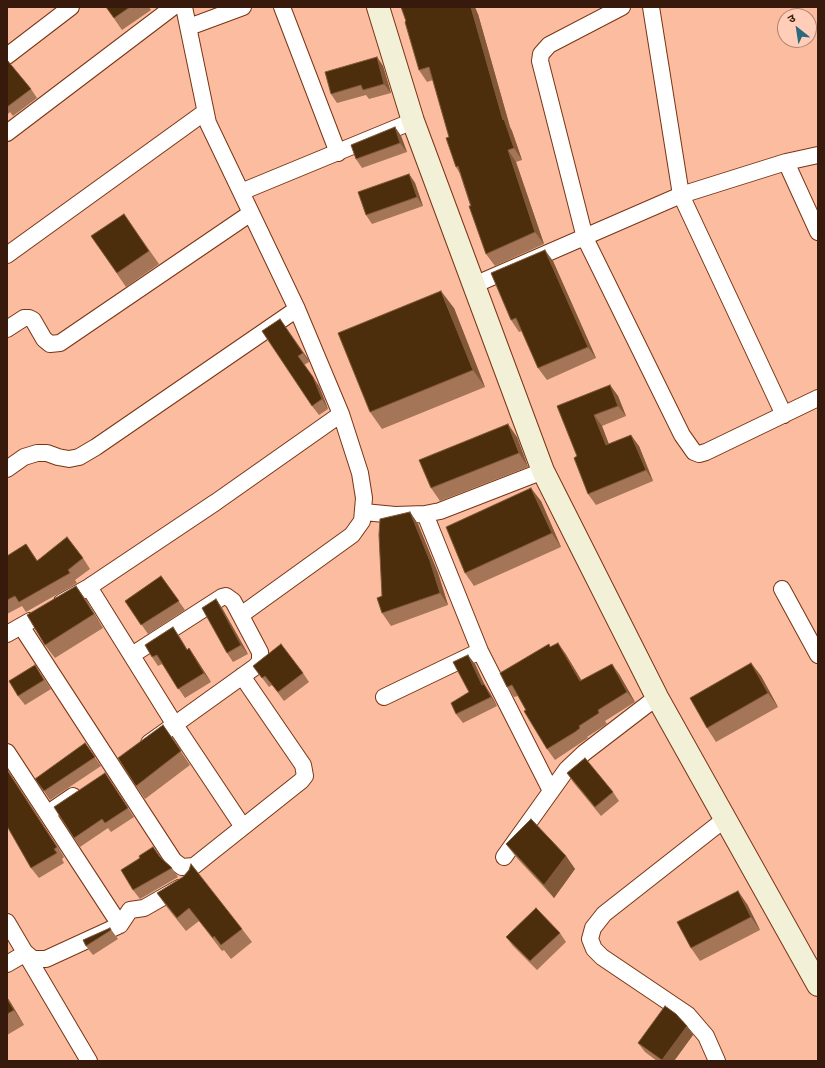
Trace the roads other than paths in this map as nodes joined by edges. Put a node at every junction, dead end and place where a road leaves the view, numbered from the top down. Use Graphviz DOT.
graph roads {
  1 [pos="71,7"];
  2 [pos="173,7"];
  3 [pos="184,7"];
  4 [pos="243,7"];
  5 [pos="282,7"];
  6 [pos="378,7"];
  7 [pos="622,7"];
  8 [pos="651,7"];
  9 [pos="189,27"];
  10 [pos="7,56"];
  11 [pos="205,112"];
  12 [pos="413,121"];
  13 [pos="7,133"];
  14 [pos="338,153"];
  15 [pos="818,155"];
  16 [pos="786,162"];
  17 [pos="241,192"];
  18 [pos="680,194"];
  19 [pos="251,213"];
  20 [pos="818,232"];
  21 [pos="585,238"];
  22 [pos="7,255"];
  23 [pos="474,285"];
  24 [pos="297,309"];
  25 [pos="7,329"];
  26 [pos="818,398"];
  27 [pos="341,414"];
  28 [pos="784,416"];
  29 [pos="7,469"];
  30 [pos="543,471"];
  31 [pos="371,513"];
  32 [pos="425,514"];
  33 [pos="89,587"];
  34 [pos="782,589"];
  35 [pos="241,615"];
  36 [pos="21,626"];
  37 [pos="7,634"];
  38 [pos="480,651"];
  39 [pos="132,655"];
  40 [pos="818,655"];
  41 [pos="242,676"];
  42 [pos="384,697"];
  43 [pos="657,697"];
  44 [pos="175,725"];
  45 [pos="7,752"];
  46 [pos="121,763"];
  47 [pos="84,789"];
  48 [pos="551,791"];
  49 [pos="48,814"];
  50 [pos="725,819"];
  51 [pos="243,827"];
  52 [pos="504,857"];
  53 [pos="191,877"];
  54 [pos="7,922"];
  55 [pos="120,925"];
  56 [pos="26,953"];
  57 [pos="7,964"];
  58 [pos="818,986"];
  59 [pos="89,1061"];
  60 [pos="717,1061"];
  1 -- 10 [label="street"];
  2 -- 13 [label="street"];
  3 -- 9 [label="street"];
  4 -- 9 [label="street"];
  5 -- 14 [label="street"];
  6 -- 12 [label="main road"];
  7 -- 21 [label="street"];
  8 -- 18 [label="street"];
  9 -- 11 [label="street"];
  11 -- 17 [label="street"];
  11 -- 22 [label="street"];
  12 -- 14 [label="street"];
  12 -- 23 [label="main road"];
  14 -- 17 [label="street"];
  15 -- 16 [label="street"];
  16 -- 18 [label="street"];
  16 -- 20 [label="street"];
  17 -- 19 [label="street"];
  18 -- 21 [label="street"];
  18 -- 28 [label="street"];
  19 -- 24 [label="street"];
  19 -- 25 [label="street"];
  21 -- 23 [label="street"];
  21 -- 28 [label="street"];
  23 -- 30 [label="main road"];
  24 -- 27 [label="street"];
  24 -- 29 [label="street"];
  26 -- 28 [label="street"];
  27 -- 31 [label="street"];
  27 -- 33 [label="street"];
  30 -- 32 [label="street"];
  30 -- 43 [label="main road"];
  31 -- 32 [label="street"];
  31 -- 35 [label="street"];
  32 -- 38 [label="street"];
  33 -- 36 [label="street"];
  33 -- 39 [label="street"];
  34 -- 40 [label="street"];
  35 -- 39 [label="street"];
  35 -- 41 [label="street"];
  36 -- 37 [label="street"];
  36 -- 46 [label="street"];
  38 -- 42 [label="street"];
  38 -- 48 [label="street"];
  39 -- 44 [label="street"];
  41 -- 44 [label="street"];
  41 -- 51 [label="street"];
  43 -- 48 [label="street"];
  43 -- 50 [label="main road"];
  44 -- 46 [label="street"];
  44 -- 51 [label="street"];
  45 -- 49 [label="street"];
  46 -- 51 [label="street"];
  47 -- 49 [label="street"];
  48 -- 52 [label="street"];
  49 -- 55 [label="street"];
  50 -- 58 [label="main road"];
  50 -- 60 [label="street"];
  53 -- 55 [label="street"];
  54 -- 56 [label="street"];
  55 -- 56 [label="street"];
  56 -- 57 [label="street"];
  56 -- 59 [label="street"];
}
